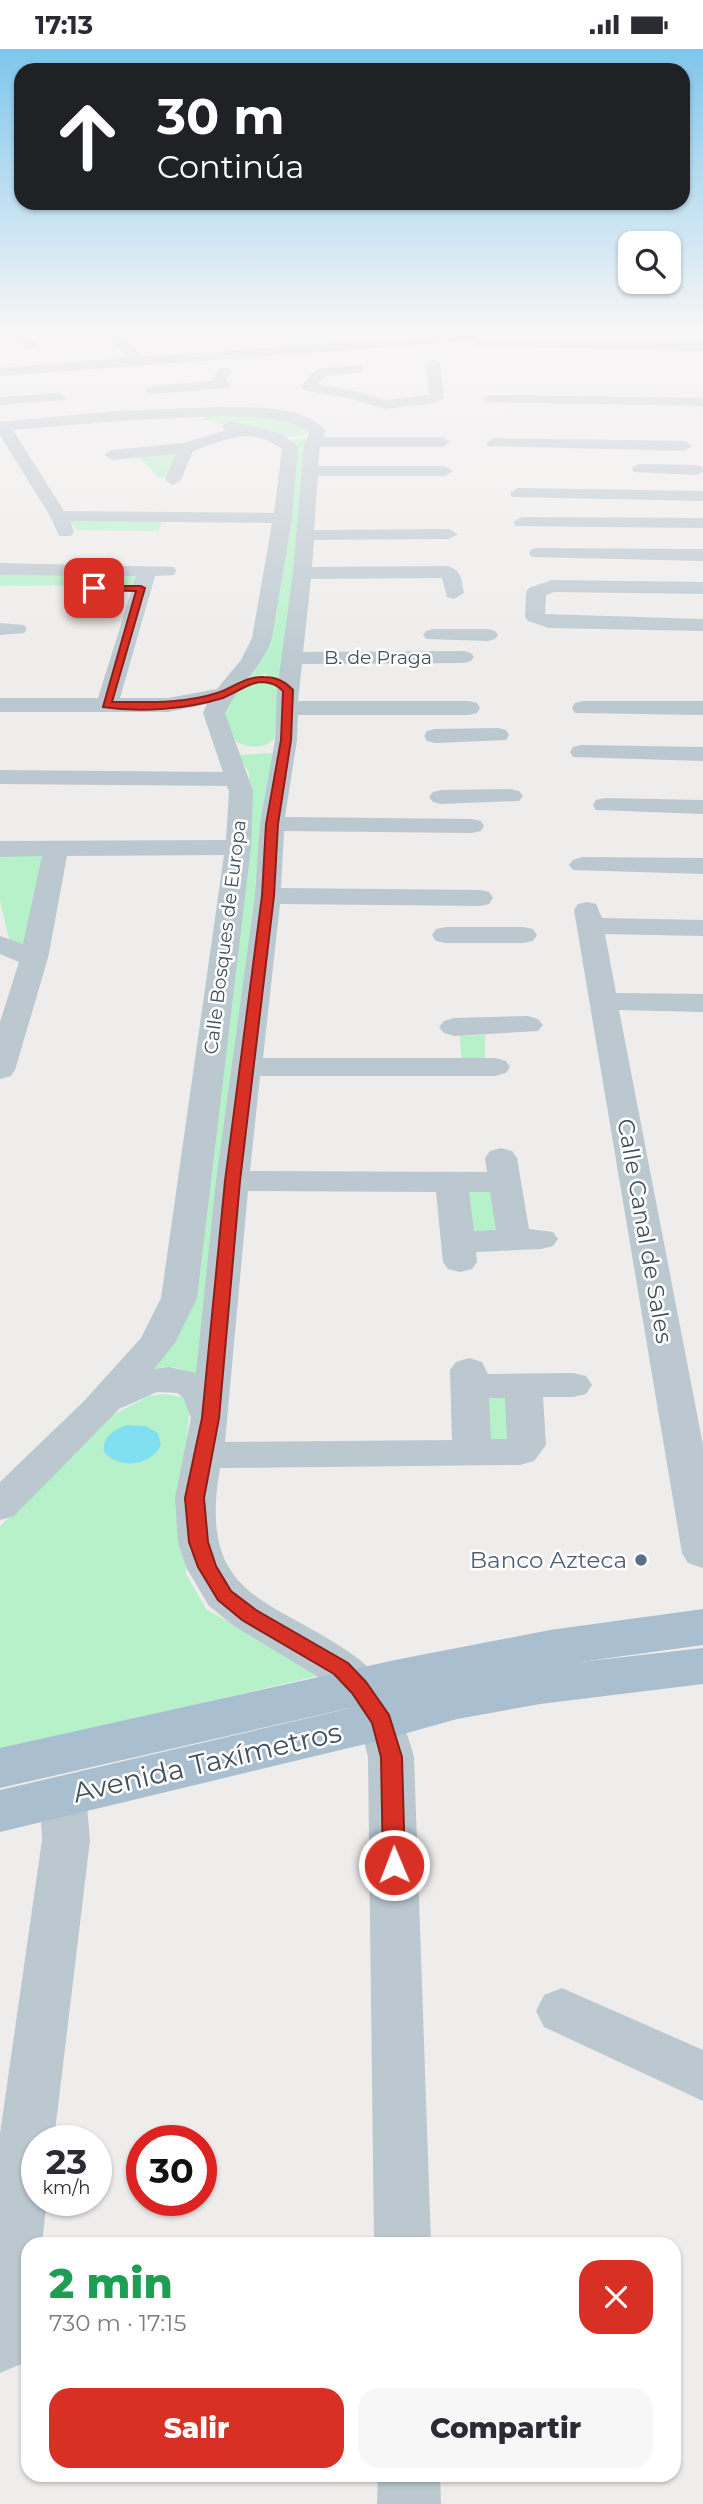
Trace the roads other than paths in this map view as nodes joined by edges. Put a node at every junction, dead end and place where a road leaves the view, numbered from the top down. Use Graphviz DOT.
graph roads {
  1 [pos="10,444"];
  2 [pos="200,444"];
  3 [pos="291,444"];
  4 [pos="315,444"];
  5 [pos="683,444"];
  6 [pos="186,448"];
  7 [pos="130,453"];
  8 [pos="112,455"];
  9 [pos="627,468"];
  10 [pos="310,471"];
  11 [pos="700,475"];
  12 [pos="159,477"];
  13 [pos="449,477"];
  14 [pos="193,484"];
  15 [pos="518,493"];
  16 [pos="703,496"];
  17 [pos="522,522"];
  18 [pos="703,523"];
  19 [pos="62,524"];
  20 [pos="293,526"];
  21 [pos="453,529"];
  22 [pos="44,534"];
  23 [pos="538,554"];
  24 [pos="703,555"];
  25 [pos="0,569"];
  26 [pos="421,572"];
  27 [pos="302,573"];
  28 [pos="152,576"];
  29 [pos="0,587"];
  30 [pos="703,588"];
  31 [pos="703,625"];
  32 [pos="463,635"];
  33 [pos="488,635"];
  34 [pos="292,657"];
  35 [pos="432,657"];
  36 [pos="277,689"];
  37 [pos="224,693"];
  38 [pos="0,705"];
  39 [pos="107,705"];
  40 [pos="432,708"];
  41 [pos="583,708"];
  42 [pos="703,708"];
  43 [pos="0,716"];
  44 [pos="474,736"];
  45 [pos="498,736"];
  46 [pos="221,737"];
  47 [pos="286,740"];
  48 [pos="581,752"];
  49 [pos="703,754"];
  50 [pos="0,777"];
  51 [pos="237,779"];
  52 [pos="474,796"];
  53 [pos="511,796"];
  54 [pos="605,806"];
  55 [pos="703,807"];
  56 [pos="272,824"];
  57 [pos="438,825"];
  58 [pos="239,847"];
  59 [pos="0,849"];
  60 [pos="56,850"];
  61 [pos="582,865"];
  62 [pos="703,866"];
  63 [pos="268,896"];
  64 [pos="439,898"];
  65 [pos="703,928"];
  66 [pos="486,934"];
  67 [pos="523,935"];
  68 [pos="0,944"];
  69 [pos="34,958"];
  70 [pos="603,1001"];
  71 [pos="703,1003"];
  72 [pos="528,1025"];
  73 [pos="494,1026"];
  74 [pos="248,1067"];
  75 [pos="451,1067"];
  76 [pos="0,1070"];
  77 [pos="232,1181"];
  78 [pos="451,1182"];
  79 [pos="573,1385"];
  80 [pos="523,1387"];
  81 [pos="97,1410"];
  82 [pos="207,1437"];
  83 [pos="66,1441"];
  84 [pos="472,1452"];
  85 [pos="0,1471"];
  86 [pos="0,1506"];
  87 [pos="703,1553"];
  88 [pos="703,1627"];
  89 [pos="703,1666"];
  90 [pos="371,1704"];
  91 [pos="0,1768"];
  92 [pos="62,1796"];
  93 [pos="0,1811"];
  94 [pos="562,2011"];
  95 [pos="703,2076"];
  96 [pos="403,2237"];
  97 [pos="0,2343"];
  98 [pos="409,2482"];
  99 [pos="409,2504"];
  1 -- 19 [label="street"];
  2 -- 6 [label="street"];
  3 -- 20 [label="street, Calle Bosques de Europa"];
  4 -- 10 [label="street, Calle Bosques de Europa"];
  5 -- 11 [label="street"];
  6 -- 7 [label="street"];
  6 -- 12 [label="street"];
  7 -- 8 [label="street"];
  7 -- 12 [label="street"];
  9 -- 11 [label="street"];
  10 -- 13 [label="street"];
  10 -- 20 [label="street, Calle Bosques de Europa"];
  12 -- 14 [label="street"];
  15 -- 16 [label="street"];
  17 -- 18 [label="street"];
  19 -- 20 [label="street"];
  19 -- 22 [label="street"];
  20 -- 21 [label="street"];
  20 -- 27 [label="street, Calle Bosques de Europa"];
  20 -- 37 [label="street, Calle Bosques de Europa"];
  23 -- 24 [label="street"];
  25 -- 28 [label="street"];
  26 -- 26 [label="street"];
  26 -- 27 [label="street"];
  27 -- 34 [label="street, Calle Bosques de Europa"];
  28 -- 29 [label="street"];
  28 -- 39 [label="street"];
  30 -- 31 [label="street"];
  32 -- 33 [label="street, B. de Praga"];
  32 -- 35 [label="street, B. de Praga"];
  32 -- 35 [label="street, B. de Praga"];
  34 -- 35 [label="street, B. de Praga"];
  34 -- 36 [label="street, Calle Bosques de Europa"];
  36 -- 37 [label="street"];
  36 -- 40 [label="street"];
  36 -- 47 [label="street, Calle Bosques de Europa"];
  37 -- 39 [label="street"];
  37 -- 46 [label="street, Calle Bosques de Europa"];
  38 -- 39 [label="street"];
  40 -- 44 [label="street"];
  40 -- 44 [label="street"];
  41 -- 42 [label="street"];
  43 -- 46 [label="street"];
  44 -- 45 [label="street"];
  46 -- 47 [label="street"];
  46 -- 51 [label="street, Calle Bosques de Europa"];
  47 -- 56 [label="street, Calle Bosques de Europa"];
  48 -- 49 [label="street"];
  50 -- 51 [label="street"];
  51 -- 58 [label="street, Calle Bosques de Europa"];
  52 -- 53 [label="street"];
  52 -- 57 [label="street"];
  52 -- 57 [label="street"];
  54 -- 55 [label="street"];
  56 -- 57 [label="street"];
  56 -- 63 [label="street, Calle Bosques de Europa"];
  58 -- 60 [label="street"];
  58 -- 81 [label="street, Calle Bosques de Europa"];
  59 -- 60 [label="street"];
  60 -- 69 [label="street"];
  61 -- 62 [label="street"];
  63 -- 64 [label="street"];
  63 -- 74 [label="street, Calle Bosques de Europa"];
  64 -- 66 [label="street"];
  64 -- 66 [label="street"];
  65 -- 70 [label="street, Calle Canal de Sales"];
  66 -- 67 [label="street"];
  68 -- 69 [label="street"];
  69 -- 76 [label="street"];
  70 -- 71 [label="street"];
  70 -- 87 [label="street, Calle Canal de Sales"];
  72 -- 73 [label="street"];
  73 -- 75 [label="street"];
  73 -- 75 [label="street"];
  74 -- 75 [label="street"];
  74 -- 77 [label="street, Calle Bosques de Europa"];
  77 -- 78 [label="street"];
  77 -- 82 [label="street, Calle Bosques de Europa"];
  78 -- 78 [label="street"];
  79 -- 80 [label="street"];
  80 -- 84 [label="street"];
  80 -- 84 [label="street"];
  81 -- 82 [label="street"];
  81 -- 83 [label="street, Calle Bosques de Europa"];
  82 -- 84 [label="street"];
  82 -- 90 [label="street, Calle Bosques de Europa"];
  83 -- 85 [label="street"];
  83 -- 86 [label="street, Calle Bosques de Europa"];
  88 -- 90 [label="main road, Avenida Taxímetros"];
  89 -- 90 [label="main road, Avenida Taxímetros"];
  90 -- 91 [label="main road, Avenida Taxímetros"];
  90 -- 92 [label="main road, Avenida Taxímetros"];
  90 -- 96 [label="street"];
  92 -- 93 [label="main road, Avenida Taxímetros"];
  92 -- 97 [label="street"];
  94 -- 95 [label="street"];
  98 -- 99 [label="street"];
}
